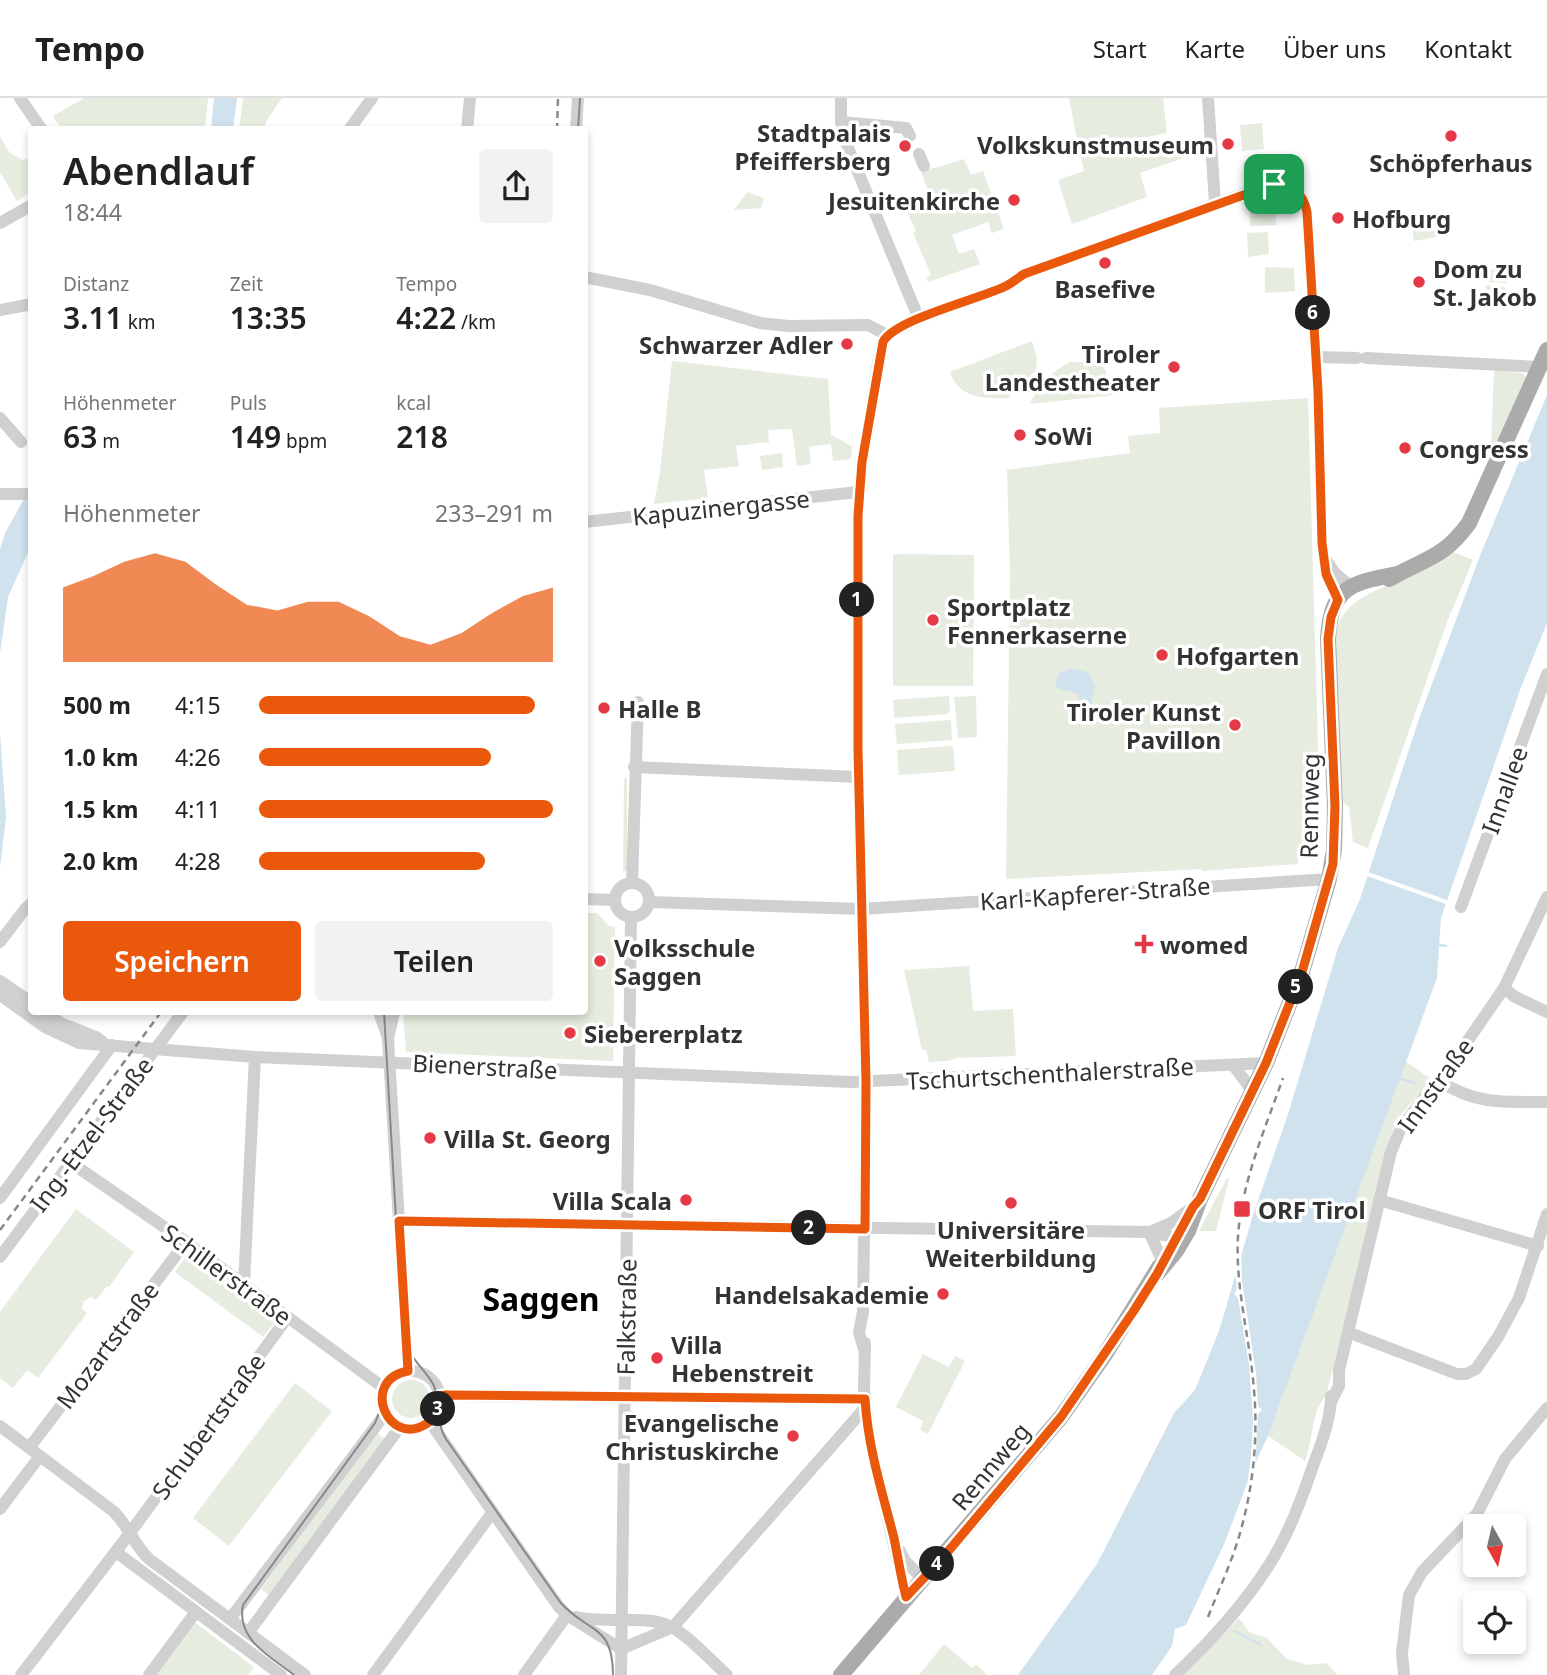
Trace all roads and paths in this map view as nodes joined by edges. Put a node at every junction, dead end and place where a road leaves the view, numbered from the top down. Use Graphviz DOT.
graph roads {
  1 [pos="20,98"];
  2 [pos="372,98"];
  3 [pos="470,98"];
  4 [pos="578,98"];
  5 [pos="841,98"];
  6 [pos="1208,98"];
  7 [pos="841,122"];
  8 [pos="39,126"];
  9 [pos="352,126"];
  10 [pos="467,126"];
  11 [pos="576,126"];
  12 [pos="910,136"];
  13 [pos="919,154"];
  14 [pos="925,166"];
  15 [pos="1215,203"];
  16 [pos="28,207"];
  17 [pos="0,223"];
  18 [pos="588,278"];
  19 [pos="28,305"];
  20 [pos="0,310"];
  21 [pos="919,318"];
  22 [pos="887,335"];
  23 [pos="1547,350"];
  24 [pos="1316,357"];
  25 [pos="1539,367"];
  26 [pos="0,418"];
  27 [pos="21,442"];
  28 [pos="858,492"];
  29 [pos="0,494"];
  30 [pos="28,494"];
  31 [pos="588,522"];
  32 [pos="1323,555"];
  33 [pos="1396,574"];
  34 [pos="1350,586"];
  35 [pos="1338,600"];
  36 [pos="1546,682"];
  37 [pos="638,702"];
  38 [pos="634,767"];
  39 [pos="858,776"];
  40 [pos="1329,879"];
  41 [pos="632,883"];
  42 [pos="1547,897"];
  43 [pos="588,899"];
  44 [pos="614,900"];
  45 [pos="649,902"];
  46 [pos="28,906"];
  47 [pos="1461,907"];
  48 [pos="861,909"];
  49 [pos="631,917"];
  50 [pos="0,942"];
  51 [pos="0,981"];
  52 [pos="1504,988"];
  53 [pos="0,995"];
  54 [pos="28,1000"];
  55 [pos="1547,1012"];
  56 [pos="28,1015"];
  57 [pos="28,1015"];
  58 [pos="49,1015"];
  59 [pos="181,1015"];
  60 [pos="380,1015"];
  61 [pos="393,1015"];
  62 [pos="388,1039"];
  63 [pos="109,1045"];
  64 [pos="154,1050"];
  65 [pos="255,1057"];
  66 [pos="390,1062"];
  67 [pos="1266,1063"];
  68 [pos="1233,1065"];
  69 [pos="630,1073"];
  70 [pos="1440,1081"];
  71 [pos="866,1082"];
  72 [pos="1253,1091"];
  73 [pos="1547,1101"];
  74 [pos="70,1162"];
  75 [pos="0,1198"];
  76 [pos="1378,1200"];
  77 [pos="1196,1203"];
  78 [pos="1547,1214"];
  79 [pos="399,1221"];
  80 [pos="628,1224"];
  81 [pos="865,1229"];
  82 [pos="1149,1232"];
  83 [pos="1180,1238"];
  84 [pos="186,1242"];
  85 [pos="1538,1247"];
  86 [pos="0,1257"];
  87 [pos="1159,1267"];
  88 [pos="244,1284"];
  89 [pos="287,1318"];
  90 [pos="1350,1333"];
  91 [pos="408,1371"];
  92 [pos="384,1388"];
  93 [pos="440,1396"];
  94 [pos="624,1397"];
  95 [pos="865,1404"];
  96 [pos="1547,1408"];
  97 [pos="385,1414"];
  98 [pos="430,1422"];
  99 [pos="0,1426"];
  100 [pos="400,1427"];
  101 [pos="35,1452"];
  102 [pos="0,1509"];
  103 [pos="492,1513"];
  104 [pos="130,1533"];
  105 [pos="894,1538"];
  106 [pos="116,1552"];
  107 [pos="923,1579"];
  108 [pos="906,1597"];
  109 [pos="195,1613"];
  110 [pos="567,1615"];
  111 [pos="230,1619"];
  112 [pos="621,1621"];
  113 [pos="673,1627"];
  114 [pos="248,1633"];
  115 [pos="621,1649"];
  116 [pos="265,1664"];
  117 [pos="21,1675"];
  118 [pos="149,1675"];
  119 [pos="256,1675"];
  120 [pos="281,1675"];
  121 [pos="305,1675"];
  122 [pos="373,1675"];
  123 [pos="524,1675"];
  124 [pos="621,1675"];
  125 [pos="727,1675"];
  126 [pos="841,1675"];
  127 [pos="1175,1675"];
  128 [pos="1404,1675"];
  1 -- 8 [label="street"];
  2 -- 9 [label="street"];
  3 -- 10 [label="street"];
  4 -- 11 [label="street"];
  5 -- 7 [label="street"];
  6 -- 15 [label="street"];
  7 -- 12 [label="street"];
  7 -- 21 [label="street"];
  13 -- 14 [label="street"];
  15 -- 21 [label="street"];
  15 -- 24 [label="street"];
  16 -- 17 [label="street"];
  18 -- 22 [label="street"];
  19 -- 20 [label="street"];
  21 -- 22 [label="street"];
  22 -- 28 [label="street"];
  23 -- 25 [label="main road"];
  24 -- 25 [label="street"];
  24 -- 32 [label="street"];
  25 -- 33 [label="main road"];
  26 -- 27 [label="street"];
  28 -- 31 [label="street, Kapuzinergasse"];
  28 -- 39 [label="street"];
  29 -- 30 [label="street"];
  32 -- 34 [label="street"];
  32 -- 35 [label="street"];
  33 -- 34 [label="main road"];
  33 -- 35 [label="main road"];
  34 -- 35 [label="main road, Rennweg"];
  35 -- 40 [label="main road, Rennweg"];
  36 -- 47 [label="street, Innallee"];
  37 -- 38 [label="street"];
  38 -- 39 [label="street"];
  38 -- 41 [label="street"];
  39 -- 48 [label="street"];
  40 -- 48 [label="street, Karl-Kapferer-Straße"];
  40 -- 67 [label="main road, Rennweg"];
  41 -- 44 [label="street"];
  41 -- 45 [label="street"];
  42 -- 52 [label="street, Innstraße"];
  43 -- 44 [label="street"];
  44 -- 49 [label="street"];
  45 -- 48 [label="street, Karl-Kapferer-Straße"];
  45 -- 49 [label="street"];
  46 -- 50 [label="street"];
  48 -- 71 [label="street"];
  49 -- 69 [label="street, Falkstraße"];
  51 -- 54 [label="street"];
  52 -- 55 [label="street"];
  52 -- 70 [label="street, Innstraße"];
  53 -- 56 [label="street, Bienerstraße"];
  57 -- 63 [label="street, Bienerstraße"];
  58 -- 63 [label="street, Bienerstraße"];
  59 -- 64 [label="street, Ing.-Etzel-Straße"];
  60 -- 62 [label="street"];
  61 -- 62 [label="street"];
  62 -- 66 [label="street"];
  63 -- 64 [label="street, Bienerstraße"];
  63 -- 75 [label="street, Ing.-Etzel-Straße"];
  64 -- 65 [label="street, Bienerstraße"];
  64 -- 74 [label="street, Ing.-Etzel-Straße"];
  65 -- 66 [label="street, Bienerstraße"];
  65 -- 88 [label="street"];
  66 -- 69 [label="street, Bienerstraße"];
  66 -- 79 [label="street"];
  67 -- 68 [label="street, Tschurtschenthalerstraße"];
  67 -- 72 [label="main road, Rennweg"];
  68 -- 71 [label="street, Tschurtschenthalerstraße"];
  68 -- 72 [label="street"];
  69 -- 71 [label="street, Bienerstraße"];
  69 -- 80 [label="street, Falkstraße"];
  70 -- 73 [label="street"];
  70 -- 76 [label="street, Innstraße"];
  71 -- 81 [label="street"];
  72 -- 77 [label="main road, Rennweg"];
  74 -- 84 [label="street, Schillerstraße"];
  74 -- 86 [label="street, Ing.-Etzel-Straße"];
  76 -- 85 [label="street"];
  76 -- 90 [label="street, Innstraße"];
  77 -- 82 [label="street"];
  77 -- 83 [label="main road, Rennweg"];
  78 -- 85 [label="street"];
  79 -- 80 [label="street"];
  79 -- 91 [label="street"];
  80 -- 81 [label="street"];
  80 -- 94 [label="street, Falkstraße"];
  81 -- 82 [label="street"];
  81 -- 95 [label="street"];
  82 -- 83 [label="street"];
  82 -- 87 [label="street"];
  83 -- 87 [label="main road, Rennweg"];
  84 -- 88 [label="street, Schillerstraße"];
  84 -- 101 [label="street, Mozartstraße"];
  85 -- 90 [label="street"];
  87 -- 107 [label="main road, Rennweg"];
  88 -- 89 [label="street, Schillerstraße"];
  89 -- 92 [label="street, Schillerstraße"];
  89 -- 104 [label="street, Schubertstraße"];
  90 -- 127 [label="street, Innstraße"];
  91 -- 92 [label="street"];
  91 -- 93 [label="street"];
  92 -- 97 [label="street"];
  93 -- 94 [label="street"];
  93 -- 98 [label="street"];
  94 -- 95 [label="street"];
  94 -- 112 [label="street, Falkstraße"];
  95 -- 105 [label="street"];
  95 -- 113 [label="street"];
  96 -- 128 [label="street"];
  97 -- 100 [label="street"];
  97 -- 111 [label="street"];
  98 -- 100 [label="street"];
  98 -- 103 [label="street"];
  99 -- 101 [label="street"];
  100 -- 114 [label="street"];
  101 -- 102 [label="street, Mozartstraße"];
  101 -- 104 [label="street"];
  103 -- 110 [label="street"];
  103 -- 122 [label="street"];
  104 -- 106 [label="street, Schubertstraße"];
  104 -- 111 [label="street"];
  105 -- 107 [label="street"];
  105 -- 108 [label="street"];
  106 -- 109 [label="street"];
  106 -- 117 [label="street, Schubertstraße"];
  107 -- 108 [label="main road, Rennweg"];
  108 -- 126 [label="main road, Rennweg"];
  109 -- 116 [label="street"];
  109 -- 118 [label="street"];
  110 -- 112 [label="street"];
  110 -- 115 [label="street"];
  110 -- 123 [label="street"];
  111 -- 114 [label="street"];
  112 -- 113 [label="street"];
  112 -- 115 [label="street, Falkstraße"];
  113 -- 115 [label="street"];
  113 -- 125 [label="street"];
  114 -- 121 [label="street"];
  115 -- 124 [label="street, Falkstraße"];
  116 -- 119 [label="street"];
  116 -- 120 [label="street"];
}
